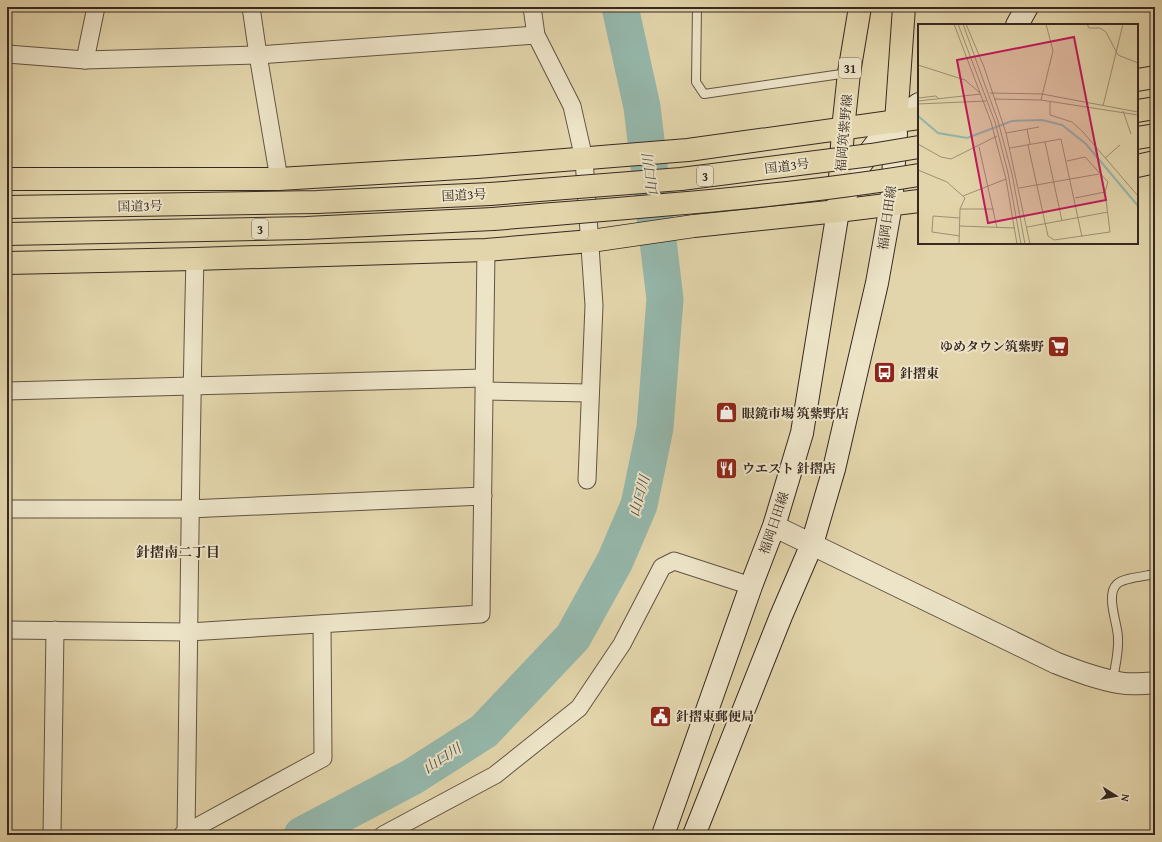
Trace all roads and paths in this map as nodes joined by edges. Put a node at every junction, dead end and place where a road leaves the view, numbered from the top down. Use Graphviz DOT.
graph roads {
  1 [pos="96,7"];
  2 [pos="251,7"];
  3 [pos="532,7"];
  4 [pos="697,7"];
  5 [pos="860,7"];
  6 [pos="904,7"];
  7 [pos="1027,7"];
  8 [pos="1018,24"];
  9 [pos="536,35"];
  10 [pos="7,54"];
  11 [pos="258,55"];
  12 [pos="85,60"];
  13 [pos="849,73"];
  14 [pos="1155,77"];
  15 [pos="1138,80"];
  16 [pos="918,105"];
  17 [pos="1155,108"];
  18 [pos="1138,111"];
  19 [pos="918,118"];
  20 [pos="896,122"];
  21 [pos="843,129"];
  22 [pos="1155,135"];
  23 [pos="1138,138"];
  24 [pos="918,147"];
  25 [pos="592,158"];
  26 [pos="1155,162"];
  27 [pos="1138,166"];
  28 [pos="918,174"];
  29 [pos="7,179"];
  30 [pos="279,179"];
  31 [pos="918,201"];
  32 [pos="891,205"];
  33 [pos="7,207"];
  34 [pos="838,211"];
  35 [pos="7,234"];
  36 [pos="596,240"];
  37 [pos="486,250"];
  38 [pos="195,259"];
  39 [pos="7,263"];
  40 [pos="484,384"];
  41 [pos="191,387"];
  42 [pos="7,392"];
  43 [pos="590,393"];
  44 [pos="587,480"];
  45 [pos="483,496"];
  46 [pos="7,509"];
  47 [pos="189,509"];
  48 [pos="774,526"];
  49 [pos="812,544"];
  50 [pos="1155,574"];
  51 [pos="752,586"];
  52 [pos="322,624"];
  53 [pos="7,630"];
  54 [pos="55,630"];
  55 [pos="189,632"];
  56 [pos="1112,681"];
  57 [pos="1155,683"];
  58 [pos="184,833"];
  59 [pos="52,835"];
  60 [pos="383,835"];
  61 [pos="663,835"];
  62 [pos="694,835"];
  1 -- 12 [label="street"];
  2 -- 11 [label="street"];
  3 -- 9 [label="street"];
  4 -- 13 [label="lane"];
  5 -- 13 [label="main road, 福岡筑紫野線 / 31"];
  6 -- 20 [label="main road"];
  7 -- 8 [label="main road"];
  9 -- 11 [label="street"];
  9 -- 25 [label="street"];
  10 -- 12 [label="street"];
  11 -- 12 [label="street"];
  11 -- 30 [label="street"];
  13 -- 21 [label="main road, 福岡筑紫野線 / 31"];
  14 -- 15 [label="main road"];
  16 -- 20 [label="main road, 福岡日田線"];
  17 -- 18 [label="main road"];
  19 -- 20 [label="main road"];
  20 -- 21 [label="main road"];
  20 -- 32 [label="main road, 福岡日田線"];
  20 -- 34 [label="main road, 福岡日田線"];
  21 -- 25 [label="main road"];
  21 -- 34 [label="main road, 福岡筑紫野線 / 31"];
  22 -- 23 [label="main road"];
  24 -- 33 [label="main road, 国道3号 / 3, bridge"];
  25 -- 30 [label="main road"];
  25 -- 36 [label="street"];
  26 -- 27 [label="main road"];
  28 -- 35 [label="main road, 国道3号 / 3, bridge"];
  29 -- 30 [label="main road"];
  31 -- 32 [label="main road"];
  32 -- 34 [label="main road"];
  32 -- 49 [label="main road, 福岡日田線"];
  34 -- 36 [label="main road"];
  34 -- 48 [label="main road, 福岡日田線"];
  36 -- 37 [label="main road"];
  36 -- 43 [label="street"];
  37 -- 38 [label="main road"];
  37 -- 40 [label="street"];
  38 -- 39 [label="main road"];
  38 -- 41 [label="street"];
  40 -- 41 [label="street"];
  40 -- 43 [label="street"];
  40 -- 45 [label="street"];
  41 -- 42 [label="street"];
  41 -- 47 [label="street"];
  43 -- 44 [label="street"];
  45 -- 47 [label="street"];
  45 -- 52 [label="street"];
  46 -- 47 [label="street"];
  47 -- 55 [label="street"];
  48 -- 49 [label="street"];
  48 -- 51 [label="main road, 福岡日田線"];
  49 -- 56 [label="street"];
  49 -- 62 [label="main road, 福岡日田線"];
  50 -- 56 [label="lane"];
  51 -- 60 [label="street"];
  51 -- 61 [label="main road, 福岡日田線"];
  52 -- 55 [label="street"];
  52 -- 58 [label="street"];
  53 -- 54 [label="street"];
  54 -- 55 [label="street"];
  54 -- 59 [label="street"];
  55 -- 58 [label="street"];
  56 -- 57 [label="street"];
}
